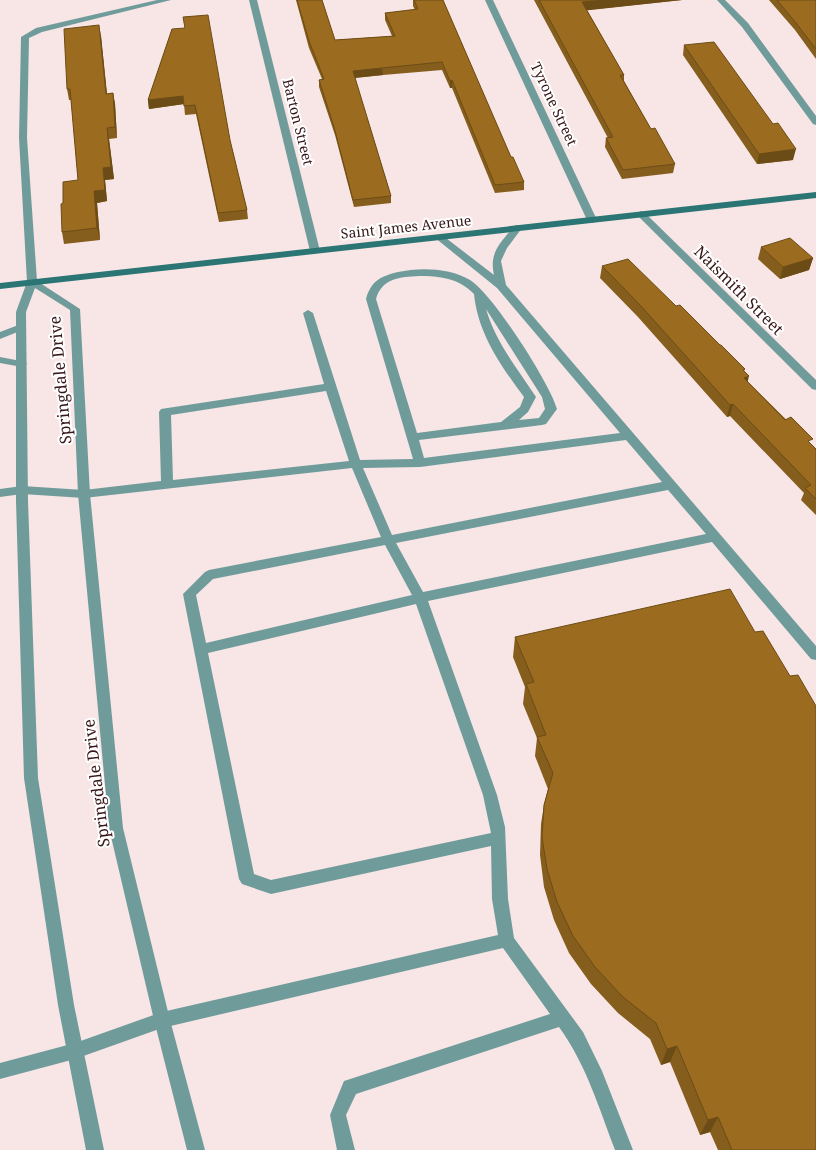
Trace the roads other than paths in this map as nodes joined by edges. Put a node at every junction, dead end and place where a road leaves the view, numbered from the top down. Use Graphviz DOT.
graph roads {
  1 [pos="167,0"];
  2 [pos="253,0"];
  3 [pos="490,0"];
  4 [pos="721,0"];
  5 [pos="816,122"];
  6 [pos="816,195"];
  7 [pos="641,214"];
  8 [pos="592,220"];
  9 [pos="517,228"];
  10 [pos="439,237"];
  11 [pos="315,251"];
  12 [pos="32,282"];
  13 [pos="0,286"];
  14 [pos="500,286"];
  15 [pos="480,294"];
  16 [pos="308,312"];
  17 [pos="21,328"];
  18 [pos="0,336"];
  19 [pos="0,360"];
  20 [pos="22,364"];
  21 [pos="816,386"];
  22 [pos="330,387"];
  23 [pos="502,426"];
  24 [pos="628,436"];
  25 [pos="413,438"];
  26 [pos="356,464"];
  27 [pos="420,464"];
  28 [pos="167,485"];
  29 [pos="670,486"];
  30 [pos="22,490"];
  31 [pos="0,493"];
  32 [pos="84,494"];
  33 [pos="714,537"];
  34 [pos="388,539"];
  35 [pos="420,598"];
  36 [pos="200,650"];
  37 [pos="816,655"];
  38 [pos="498,838"];
  39 [pos="507,940"];
  40 [pos="562,1018"];
  41 [pos="162,1020"];
  42 [pos="75,1051"];
  43 [pos="0,1071"];
  44 [pos="95,1150"];
  45 [pos="196,1150"];
  46 [pos="346,1150"];
  47 [pos="624,1150"];
  1 -- 12 [label="street"];
  2 -- 11 [label="street, Barton Street"];
  3 -- 8 [label="street, Tyrone Street"];
  4 -- 5 [label="street"];
  6 -- 7 [label="main road, Saint James Avenue"];
  7 -- 8 [label="main road, Saint James Avenue"];
  7 -- 21 [label="street, Naismith Street"];
  8 -- 9 [label="main road, Saint James Avenue"];
  9 -- 10 [label="main road, Saint James Avenue"];
  9 -- 14 [label="street"];
  10 -- 11 [label="main road, Saint James Avenue"];
  10 -- 14 [label="street"];
  11 -- 12 [label="main road, Saint James Avenue"];
  12 -- 13 [label="main road, Saint James Avenue"];
  12 -- 17 [label="street, Springdale Drive"];
  12 -- 32 [label="street, Springdale Drive"];
  14 -- 24 [label="street"];
  15 -- 23 [label="street"];
  15 -- 23 [label="street"];
  15 -- 25 [label="street"];
  16 -- 22 [label="street"];
  17 -- 18 [label="street"];
  17 -- 20 [label="street, Springdale Drive"];
  19 -- 20 [label="street"];
  20 -- 30 [label="street, Springdale Drive"];
  22 -- 26 [label="street"];
  22 -- 28 [label="street"];
  23 -- 25 [label="street"];
  24 -- 27 [label="street"];
  24 -- 29 [label="street"];
  25 -- 27 [label="street"];
  26 -- 27 [label="street"];
  26 -- 28 [label="street"];
  26 -- 34 [label="street"];
  28 -- 32 [label="street"];
  29 -- 33 [label="street"];
  29 -- 34 [label="street"];
  30 -- 31 [label="street"];
  30 -- 32 [label="street"];
  30 -- 42 [label="street, Springdale Drive"];
  32 -- 41 [label="street, Springdale Drive"];
  33 -- 35 [label="street"];
  33 -- 37 [label="street"];
  34 -- 35 [label="street"];
  34 -- 36 [label="street"];
  35 -- 36 [label="street"];
  35 -- 38 [label="street"];
  36 -- 38 [label="street"];
  38 -- 39 [label="street"];
  39 -- 40 [label="street"];
  39 -- 41 [label="street"];
  40 -- 46 [label="street"];
  40 -- 47 [label="street"];
  41 -- 42 [label="street"];
  41 -- 45 [label="street, Springdale Drive"];
  42 -- 43 [label="street"];
  42 -- 44 [label="street, Springdale Drive"];
}
